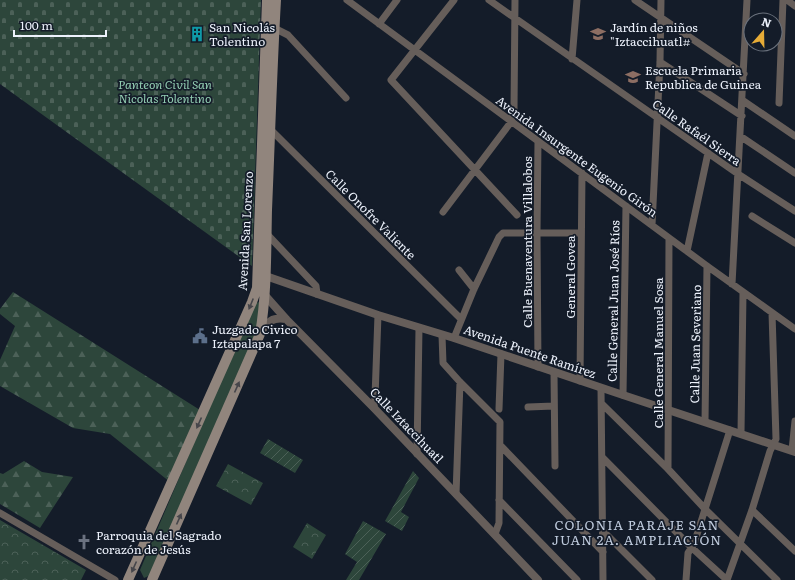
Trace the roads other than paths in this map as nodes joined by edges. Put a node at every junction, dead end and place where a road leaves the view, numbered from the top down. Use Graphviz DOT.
graph roads {
  1 [pos="267,0"];
  2 [pos="276,0"];
  3 [pos="347,0"];
  4 [pos="397,0"];
  5 [pos="454,0"];
  6 [pos="489,0"];
  7 [pos="515,0"];
  8 [pos="577,0"];
  9 [pos="635,0"];
  10 [pos="661,0"];
  11 [pos="747,0"];
  12 [pos="783,0"];
  13 [pos="787,0"];
  14 [pos="795,6"];
  15 [pos="660,17"];
  16 [pos="515,18"];
  17 [pos="379,24"];
  18 [pos="274,28"];
  19 [pos="414,50"];
  20 [pos="572,59"];
  21 [pos="660,62"];
  22 [pos="744,74"];
  23 [pos="346,98"];
  24 [pos="742,100"];
  25 [pos="779,103"];
  26 [pos="657,116"];
  27 [pos="742,116"];
  28 [pos="511,122"];
  29 [pos="266,129"];
  30 [pos="740,136"];
  31 [pos="795,136"];
  32 [pos="538,141"];
  33 [pos="708,153"];
  34 [pos="474,170"];
  35 [pos="582,173"];
  36 [pos="795,173"];
  37 [pos="738,174"];
  38 [pos="626,206"];
  39 [pos="795,211"];
  40 [pos="443,212"];
  41 [pos="517,215"];
  42 [pos="752,216"];
  43 [pos="652,225"];
  44 [pos="263,232"];
  45 [pos="537,233"];
  46 [pos="581,233"];
  47 [pos="669,238"];
  48 [pos="795,243"];
  49 [pos="686,251"];
  50 [pos="707,266"];
  51 [pos="458,270"];
  52 [pos="262,275"];
  53 [pos="732,284"];
  54 [pos="474,289"];
  55 [pos="261,291"];
  56 [pos="743,292"];
  57 [pos="317,294"];
  58 [pos="772,313"];
  59 [pos="378,315"];
  60 [pos="286,319"];
  61 [pos="461,319"];
  62 [pos="419,328"];
  63 [pos="795,329"];
  64 [pos="260,334"];
  65 [pos="442,335"];
  66 [pos="454,338"];
  67 [pos="501,354"];
  68 [pos="538,367"];
  69 [pos="554,372"];
  70 [pos="580,381"];
  71 [pos="460,382"];
  72 [pos="601,388"];
  73 [pos="623,396"];
  74 [pos="602,404"];
  75 [pos="554,406"];
  76 [pos="528,407"];
  77 [pos="374,408"];
  78 [pos="499,409"];
  79 [pos="668,410"];
  80 [pos="795,421"];
  81 [pos="705,422"];
  82 [pos="730,430"];
  83 [pos="741,433"];
  84 [pos="774,444"];
  85 [pos="500,446"];
  86 [pos="793,451"];
  87 [pos="418,454"];
  88 [pos="602,457"];
  89 [pos="554,466"];
  90 [pos="668,469"];
  91 [pos="456,494"];
  92 [pos="499,500"];
  93 [pos="705,509"];
  94 [pos="752,510"];
  95 [pos="0,513"];
  96 [pos="603,531"];
  97 [pos="495,534"];
  98 [pos="740,543"];
  99 [pos="691,547"];
  100 [pos="795,551"];
  101 [pos="603,552"];
  102 [pos="114,580"];
  103 [pos="128,580"];
  104 [pos="152,580"];
  105 [pos="538,580"];
  106 [pos="577,580"];
  107 [pos="603,580"];
  108 [pos="652,580"];
  109 [pos="686,580"];
  110 [pos="727,580"];
  111 [pos="777,580"];
  1 -- 29 [label="main road, Avenida San Lorenzo"];
  2 -- 18 [label="main road, Avenida San Lorenzo"];
  3 -- 17 [label="street, Avenida Insurgente Eugenio Girón"];
  4 -- 17 [label="street"];
  5 -- 19 [label="street"];
  6 -- 16 [label="street, Calle Rafaél Sierra"];
  7 -- 16 [label="street"];
  8 -- 20 [label="street"];
  9 -- 15 [label="street"];
  10 -- 15 [label="street"];
  11 -- 22 [label="street"];
  12 -- 25 [label="street"];
  13 -- 14 [label="street"];
  15 -- 21 [label="street"];
  15 -- 22 [label="street"];
  16 -- 20 [label="street, Calle Rafaél Sierra"];
  16 -- 28 [label="street"];
  17 -- 19 [label="street, Avenida Insurgente Eugenio Girón"];
  18 -- 23 [label="street"];
  18 -- 29 [label="main road, Avenida San Lorenzo"];
  19 -- 28 [label="street, Avenida Insurgente Eugenio Girón"];
  19 -- 34 [label="street"];
  20 -- 26 [label="street, Calle Rafaél Sierra"];
  21 -- 26 [label="street"];
  21 -- 27 [label="street"];
  22 -- 24 [label="street"];
  24 -- 27 [label="street"];
  24 -- 31 [label="street"];
  26 -- 33 [label="street, Calle Rafaél Sierra"];
  26 -- 43 [label="street"];
  27 -- 30 [label="street"];
  28 -- 32 [label="street, Avenida Insurgente Eugenio Girón"];
  28 -- 34 [label="street"];
  29 -- 44 [label="main road, Avenida San Lorenzo"];
  29 -- 61 [label="street, Calle Onofre Valiente"];
  30 -- 36 [label="street"];
  30 -- 37 [label="street"];
  32 -- 35 [label="street, Avenida Insurgente Eugenio Girón"];
  32 -- 45 [label="street, Calle Buenaventura Villalobos"];
  33 -- 37 [label="street, Calle Rafaél Sierra"];
  33 -- 49 [label="street"];
  34 -- 40 [label="street"];
  34 -- 41 [label="street"];
  35 -- 38 [label="street, Avenida Insurgente Eugenio Girón"];
  35 -- 46 [label="street, General Govea"];
  37 -- 39 [label="street, Calle Rafaél Sierra"];
  37 -- 53 [label="street"];
  38 -- 43 [label="street, Avenida Insurgente Eugenio Girón"];
  38 -- 73 [label="street, Calle General Juan José Ríos"];
  42 -- 48 [label="street"];
  43 -- 47 [label="street, Avenida Insurgente Eugenio Girón"];
  44 -- 52 [label="main road, Avenida San Lorenzo"];
  44 -- 57 [label="street"];
  45 -- 46 [label="street"];
  45 -- 54 [label="street"];
  45 -- 68 [label="street, Calle Buenaventura Villalobos"];
  46 -- 70 [label="street, General Govea"];
  47 -- 49 [label="street, Avenida Insurgente Eugenio Girón"];
  47 -- 79 [label="street, Calle General Manuel Sosa"];
  49 -- 50 [label="street, Avenida Insurgente Eugenio Girón"];
  50 -- 53 [label="street, Avenida Insurgente Eugenio Girón"];
  50 -- 81 [label="street, Calle Juan Severiano"];
  51 -- 54 [label="street"];
  52 -- 55 [label="main road, Avenida San Lorenzo"];
  52 -- 57 [label="street, Avenida Puente Ramírez"];
  53 -- 56 [label="street, Avenida Insurgente Eugenio Girón"];
  54 -- 61 [label="street"];
  55 -- 60 [label="street, Calle Iztaccihuatl"];
  55 -- 64 [label="main road, Avenida San Lorenzo"];
  55 -- 103 [label="main road, Avenida San Lorenzo, one-way"];
  56 -- 58 [label="street, Avenida Insurgente Eugenio Girón"];
  56 -- 83 [label="street"];
  57 -- 59 [label="street, Avenida Puente Ramírez"];
  58 -- 63 [label="street, Avenida Insurgente Eugenio Girón"];
  58 -- 84 [label="street"];
  59 -- 62 [label="street, Avenida Puente Ramírez"];
  59 -- 77 [label="street"];
  60 -- 64 [label="street"];
  60 -- 77 [label="street, Calle Iztaccihuatl"];
  61 -- 66 [label="street"];
  62 -- 65 [label="street, Avenida Puente Ramírez"];
  62 -- 87 [label="street"];
  104 -- 64 [label="main road, Avenida San Lorenzo, one-way"];
  65 -- 66 [label="street, Avenida Puente Ramírez"];
  65 -- 71 [label="street"];
  66 -- 67 [label="street, Avenida Puente Ramírez"];
  67 -- 68 [label="street, Avenida Puente Ramírez"];
  67 -- 78 [label="street"];
  68 -- 69 [label="street, Avenida Puente Ramírez"];
  69 -- 70 [label="street, Avenida Puente Ramírez"];
  69 -- 75 [label="street"];
  70 -- 72 [label="street, Avenida Puente Ramírez"];
  71 -- 85 [label="street"];
  71 -- 91 [label="street"];
  72 -- 73 [label="street, Avenida Puente Ramírez"];
  72 -- 74 [label="street"];
  73 -- 79 [label="street, Avenida Puente Ramírez"];
  74 -- 88 [label="street"];
  74 -- 90 [label="street"];
  75 -- 76 [label="street"];
  75 -- 89 [label="street"];
  77 -- 87 [label="street, Calle Iztaccihuatl"];
  79 -- 81 [label="street, Avenida Puente Ramírez"];
  79 -- 90 [label="street, Calle General Manuel Sosa"];
  80 -- 86 [label="street"];
  81 -- 82 [label="street, Avenida Puente Ramírez"];
  82 -- 83 [label="street, Avenida Puente Ramírez"];
  82 -- 93 [label="street"];
  83 -- 84 [label="street, Avenida Puente Ramírez"];
  84 -- 86 [label="street, Avenida Puente Ramírez"];
  84 -- 94 [label="street"];
  85 -- 92 [label="street"];
  85 -- 101 [label="street"];
  87 -- 91 [label="street, Calle Iztaccihuatl"];
  88 -- 96 [label="street"];
  88 -- 99 [label="street"];
  90 -- 93 [label="street"];
  91 -- 97 [label="street, Calle Iztaccihuatl"];
  92 -- 97 [label="street"];
  92 -- 106 [label="street"];
  93 -- 98 [label="street"];
  93 -- 99 [label="street"];
  94 -- 98 [label="street"];
  94 -- 100 [label="street"];
  95 -- 102 [label="street"];
  96 -- 101 [label="street"];
  96 -- 108 [label="street"];
  97 -- 105 [label="street, Calle Iztaccihuatl"];
  98 -- 110 [label="street"];
  98 -- 111 [label="street"];
  99 -- 109 [label="street"];
  99 -- 110 [label="street"];
  101 -- 107 [label="street"];
}
